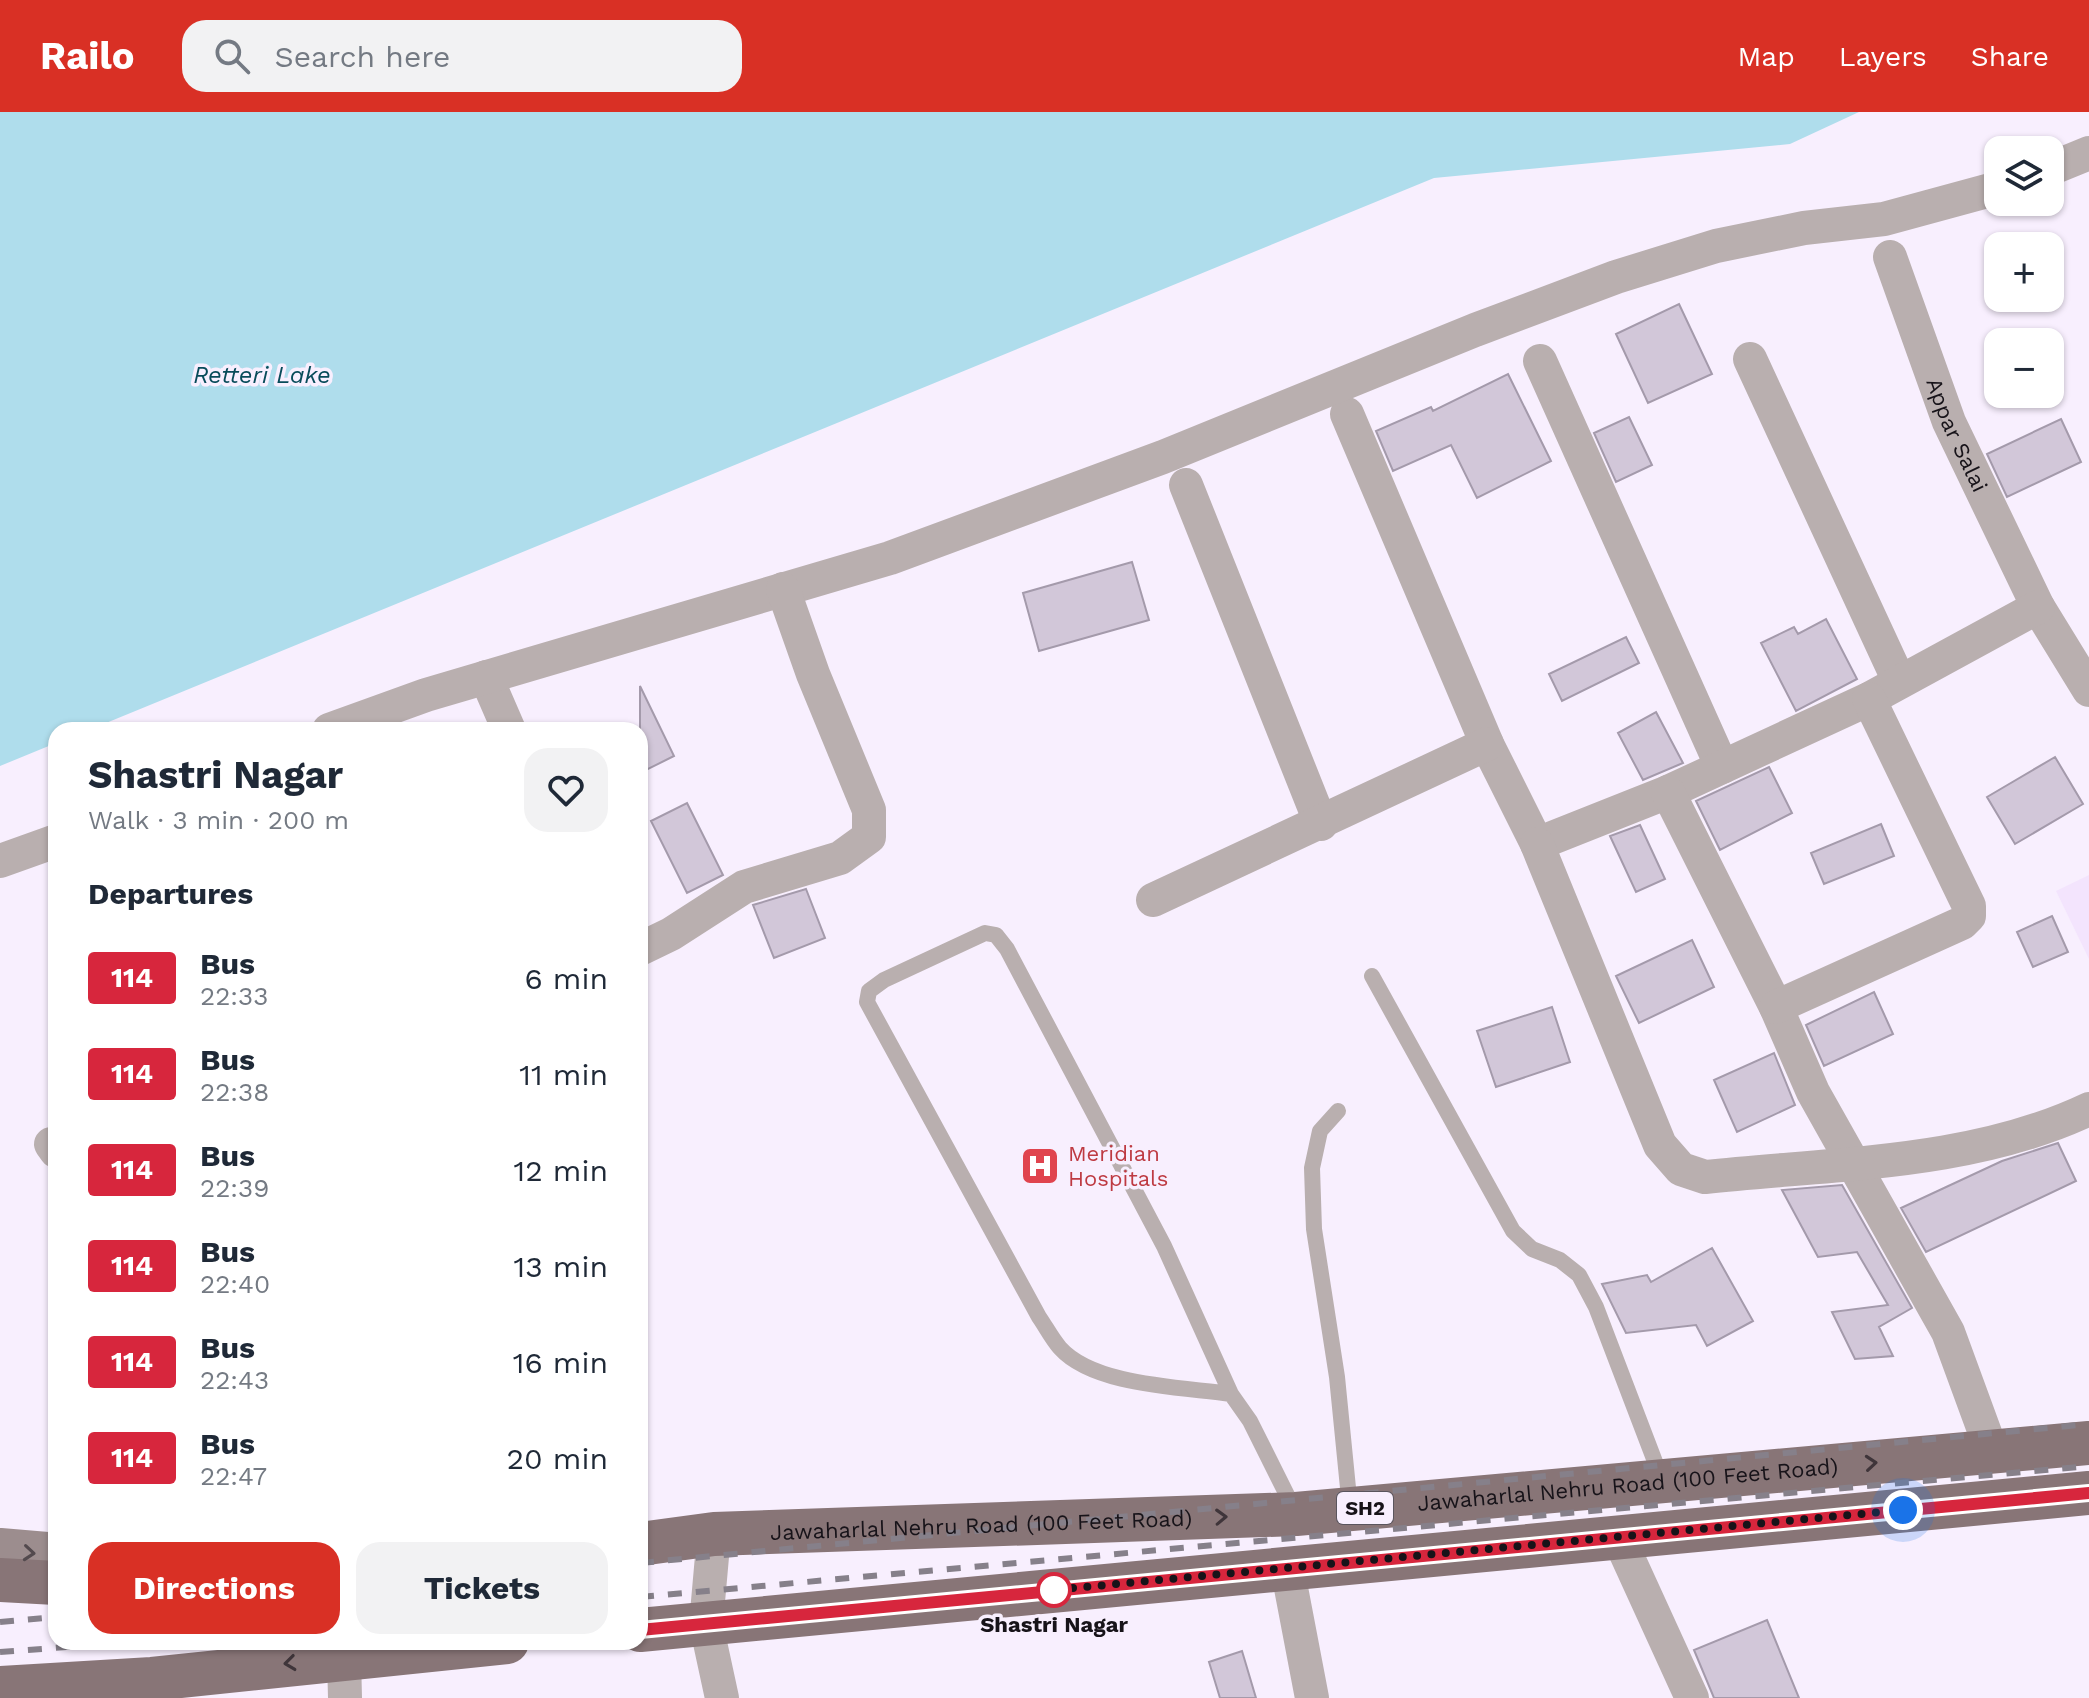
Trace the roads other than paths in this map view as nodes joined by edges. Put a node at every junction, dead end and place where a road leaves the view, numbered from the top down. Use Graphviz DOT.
graph roads {
  1 [pos="2089,153"];
  2 [pos="2064,163"];
  3 [pos="1984,192"];
  4 [pos="1890,257"];
  5 [pos="1750,359"];
  6 [pos="1540,361"];
  7 [pos="1347,414"];
  8 [pos="1186,485"];
  9 [pos="783,589"];
  10 [pos="2038,607"];
  11 [pos="486,677"];
  12 [pos="1899,681"];
  13 [pos="2089,690"];
  14 [pos="1869,699"];
  15 [pos="353,722"];
  16 [pos="506,722"];
  17 [pos="1487,744"];
  18 [pos="1722,767"];
  19 [pos="1668,792"];
  20 [pos="1321,824"];
  21 [pos="48,844"];
  22 [pos="1537,844"];
  23 [pos="0,861"];
  24 [pos="1153,900"];
  25 [pos="648,945"];
  26 [pos="1372,976"];
  27 [pos="1776,1007"];
  28 [pos="2089,1109"];
  29 [pos="1338,1111"];
  30 [pos="1852,1161"];
  31 [pos="1231,1394"];
  32 [pos="2089,1443"];
  33 [pos="1992,1452"];
  34 [pos="1662,1481"];
  35 [pos="2089,1493"];
  36 [pos="1350,1509"];
  37 [pos="1296,1514"];
  38 [pos="714,1534"];
  39 [pos="1618,1536"];
  40 [pos="648,1543"];
  41 [pos="48,1555"];
  42 [pos="1287,1567"];
  43 [pos="2,1573"];
  44 [pos="48,1582"];
  45 [pos="706,1624"];
  46 [pos="648,1629"];
  47 [pos="470,1650"];
  48 [pos="344,1677"];
  49 [pos="4,1685"];
  50 [pos="137,1688"];
  51 [pos="722,1698"];
  52 [pos="1312,1698"];
  53 [pos="1692,1698"];
  1 -- 2 [label="street"];
  3 -- 9 [label="street"];
  4 -- 10 [label="street, Appar Salai"];
  5 -- 12 [label="street"];
  6 -- 18 [label="street"];
  7 -- 17 [label="street"];
  8 -- 20 [label="street"];
  9 -- 11 [label="street"];
  9 -- 25 [label="street"];
  10 -- 12 [label="street"];
  10 -- 13 [label="street, Appar Salai"];
  11 -- 15 [label="street"];
  11 -- 16 [label="street"];
  12 -- 14 [label="street"];
  14 -- 18 [label="street"];
  14 -- 27 [label="street"];
  17 -- 20 [label="street"];
  17 -- 22 [label="street"];
  18 -- 19 [label="street"];
  19 -- 22 [label="street"];
  19 -- 27 [label="street"];
  20 -- 24 [label="street"];
  21 -- 23 [label="street"];
  22 -- 30 [label="street"];
  26 -- 34 [label="lane"];
  27 -- 30 [label="street"];
  28 -- 30 [label="street"];
  29 -- 36 [label="lane"];
  30 -- 33 [label="street"];
  31 -- 31 [label="lane"];
  31 -- 37 [label="lane"];
  32 -- 33 [label="main road, Jawaharlal Nehru Road (100 Feet Road) / SH2"];
  34 -- 33 [label="main road, Jawaharlal Nehru Road (100 Feet Road) / SH2, one-way"];
  34 -- 36 [label="main road, Jawaharlal Nehru Road (100 Feet Road) / SH2"];
  35 -- 39 [label="main road, SH2"];
  36 -- 37 [label="main road, Jawaharlal Nehru Road (100 Feet Road) / SH2"];
  38 -- 37 [label="main road, Jawaharlal Nehru Road (100 Feet Road) / SH2, one-way"];
  38 -- 40 [label="main road, Jawaharlal Nehru Road (100 Feet Road) / SH2"];
  38 -- 45 [label="street"];
  39 -- 42 [label="main road, SH2"];
  39 -- 53 [label="street"];
  43 -- 41 [label="street, one-way"];
  42 -- 45 [label="main road, SH2"];
  42 -- 52 [label="street"];
  43 -- 44 [label="main road"];
  45 -- 46 [label="main road, SH2"];
  45 -- 51 [label="street"];
  47 -- 48 [label="main road"];
  48 -- 50 [label="main road, one-way"];
  49 -- 50 [label="main road"];
}
